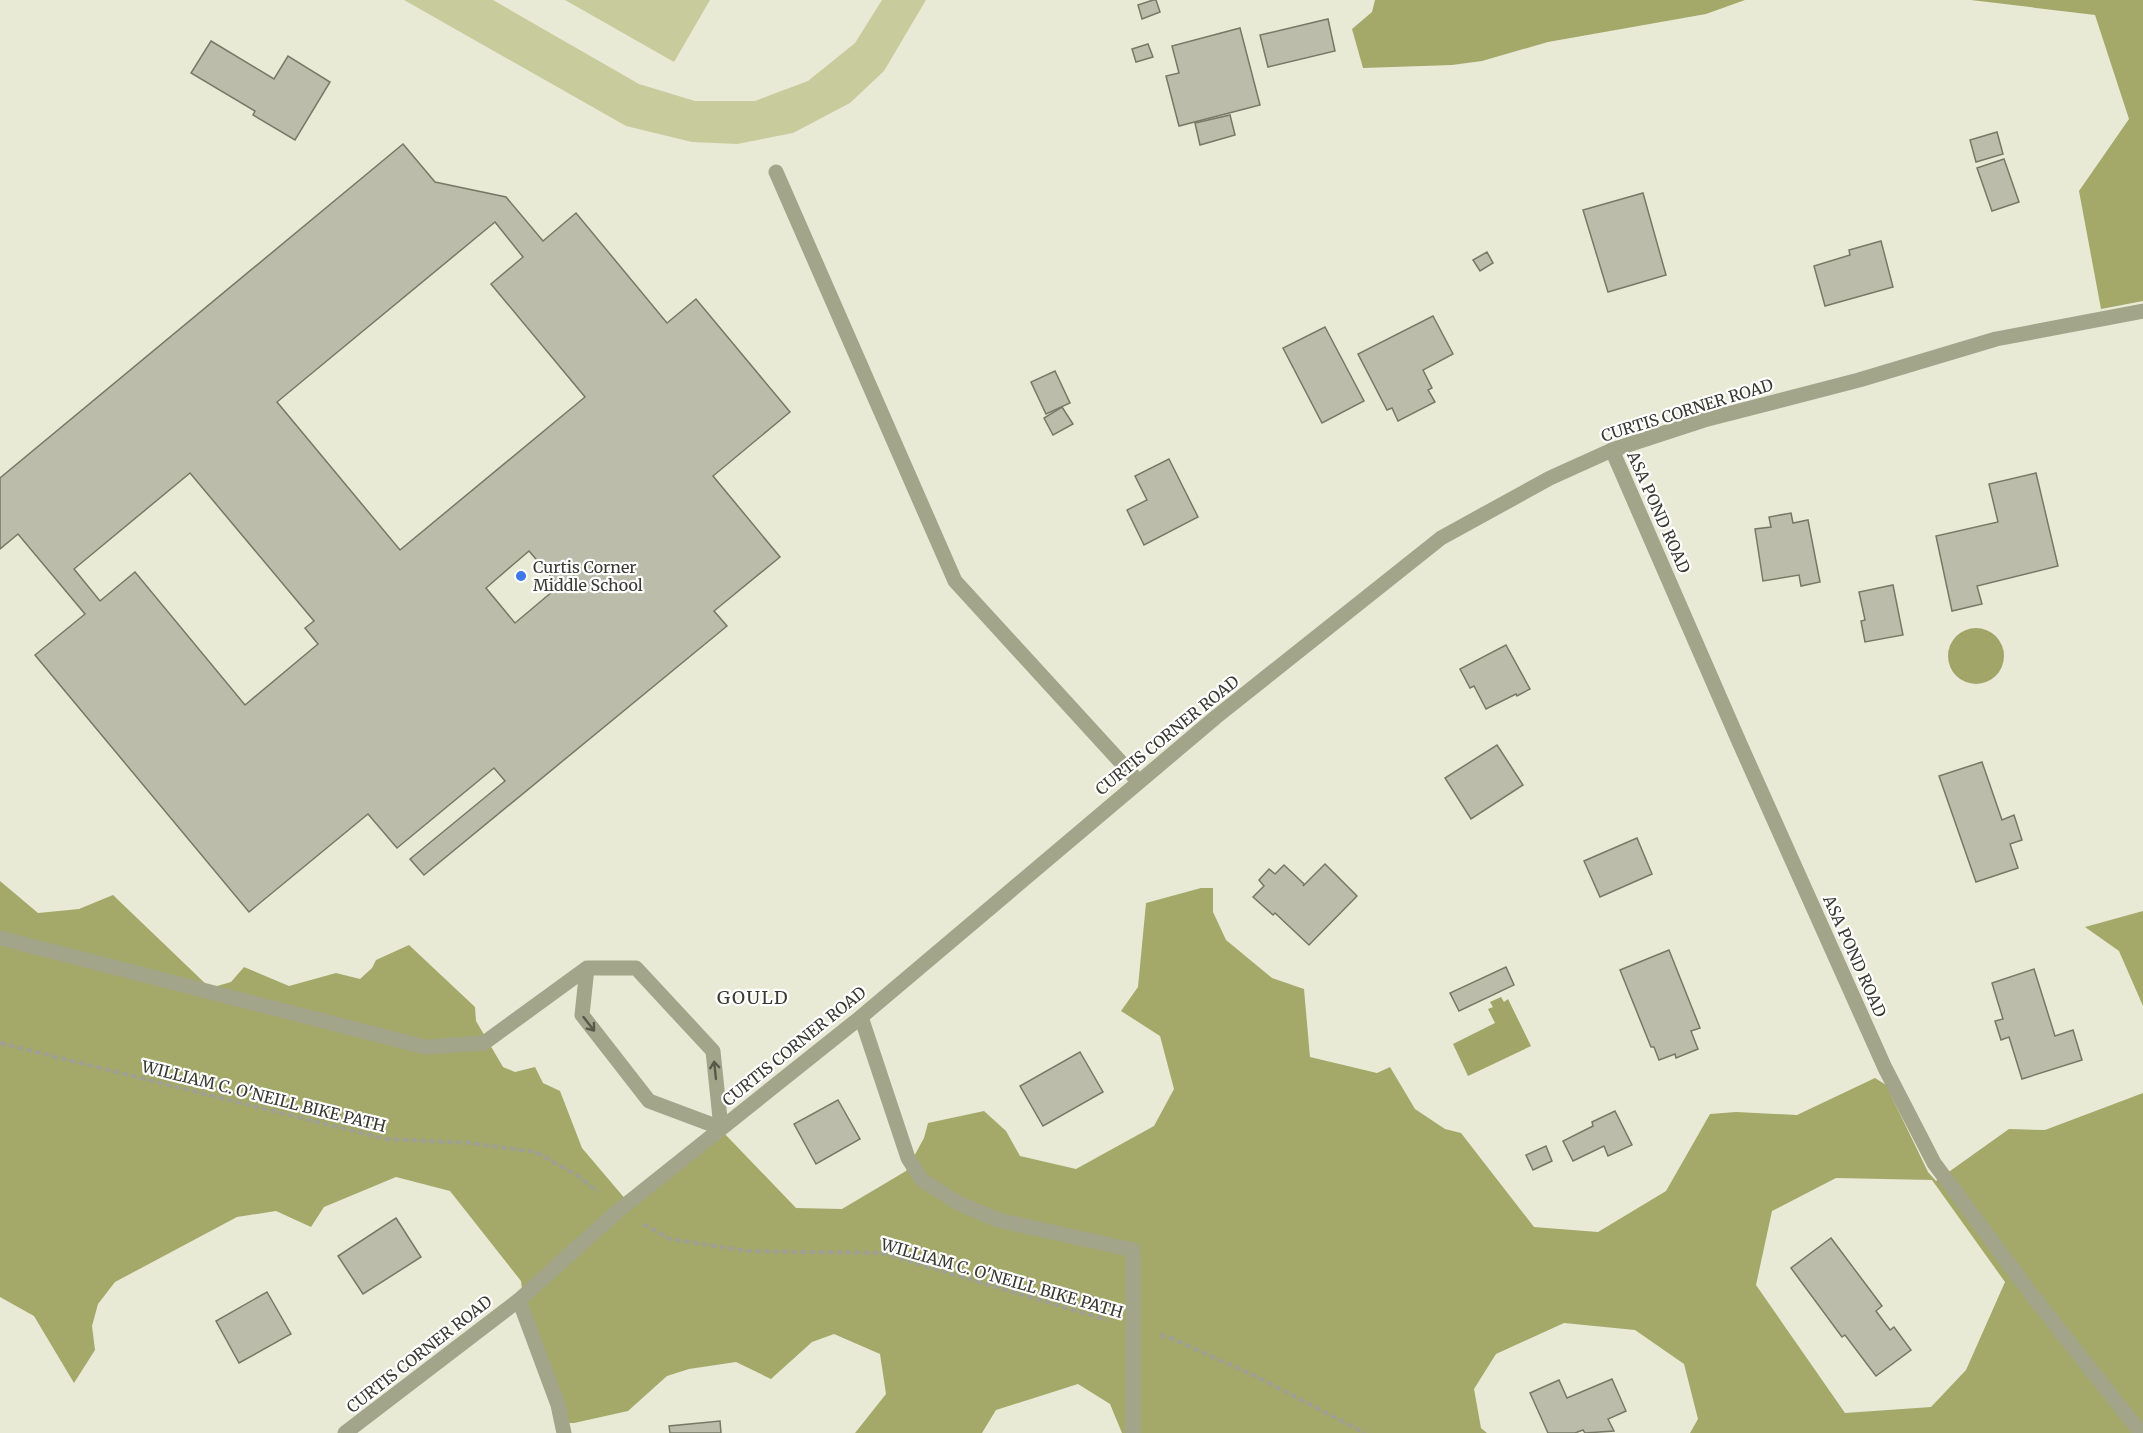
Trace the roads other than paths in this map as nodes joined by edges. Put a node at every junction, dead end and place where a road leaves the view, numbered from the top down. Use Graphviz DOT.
graph roads {
  1 [pos="776,172"];
  2 [pos="2143,310"];
  3 [pos="1612,450"];
  4 [pos="1138,781"];
  5 [pos="0,938"];
  6 [pos="587,968"];
  7 [pos="861,1017"];
  8 [pos="721,1128"];
  9 [pos="519,1300"];
  10 [pos="345,1433"];
  11 [pos="564,1433"];
  12 [pos="1133,1433"];
  13 [pos="2141,1433"];
  1 -- 4 [label="street"];
  2 -- 3 [label="street, CURTIS CORNER ROAD"];
  3 -- 4 [label="street, CURTIS CORNER ROAD"];
  3 -- 13 [label="street, ASA POND ROAD"];
  4 -- 7 [label="street, CURTIS CORNER ROAD"];
  5 -- 6 [label="street"];
  6 -- 8 [label="street, one-way"];
  8 -- 6 [label="street, one-way"];
  7 -- 8 [label="street, CURTIS CORNER ROAD"];
  7 -- 12 [label="street"];
  8 -- 9 [label="street, CURTIS CORNER ROAD"];
  9 -- 10 [label="street, CURTIS CORNER ROAD"];
  9 -- 11 [label="street"];
}
